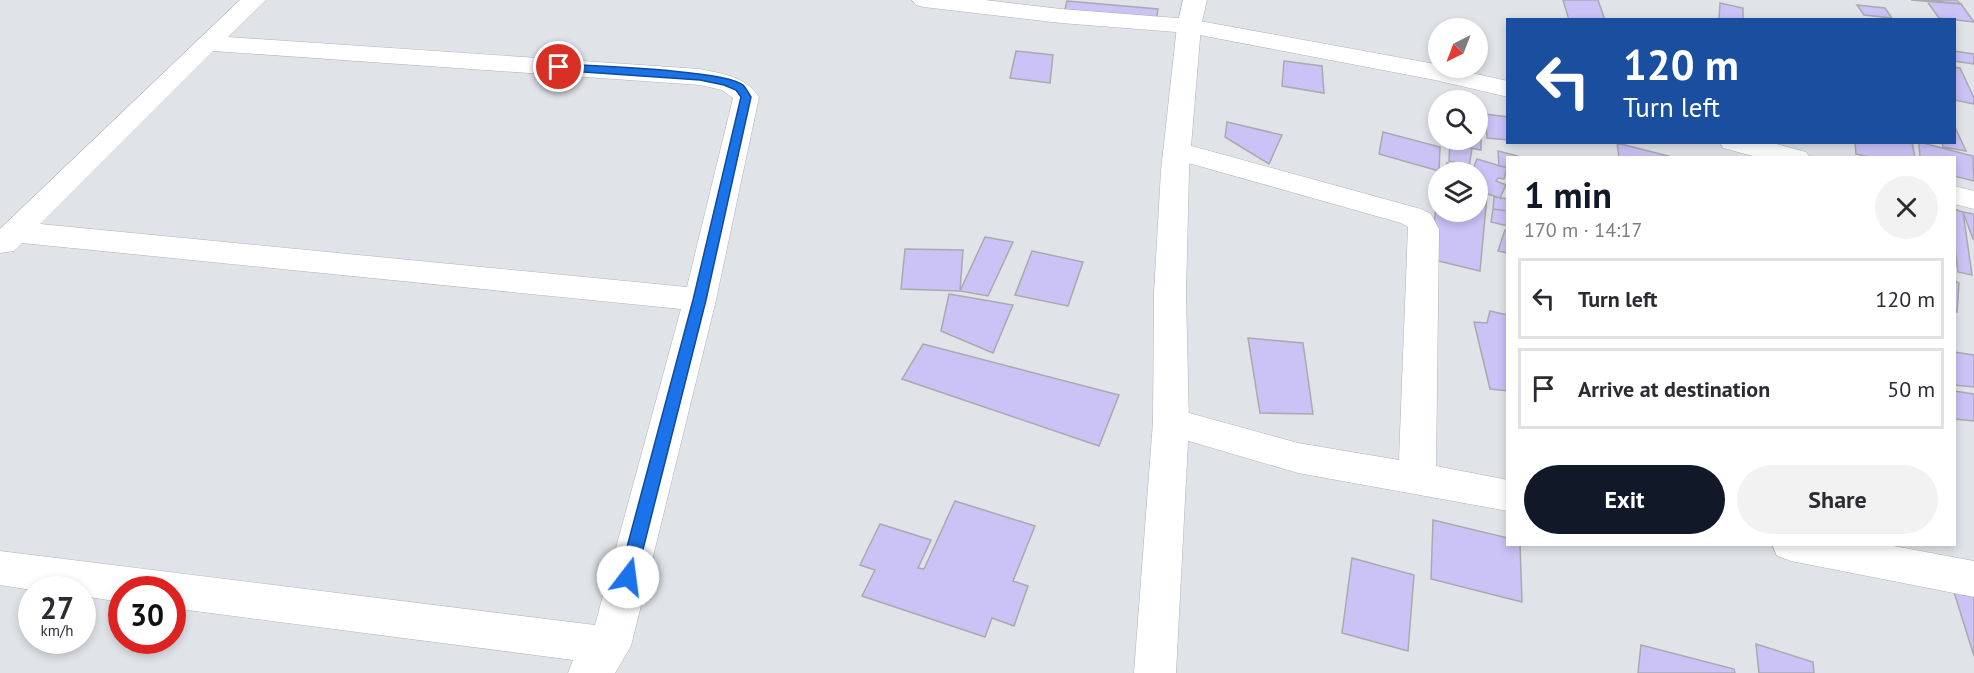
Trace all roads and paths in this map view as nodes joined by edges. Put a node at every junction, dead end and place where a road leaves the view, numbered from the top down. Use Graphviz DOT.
graph roads {
  1 [pos="254,0"];
  2 [pos="924,0"];
  3 [pos="1192,13"];
  4 [pos="207,43"];
  5 [pos="1506,89"];
  6 [pos="1741,144"];
  7 [pos="1177,151"];
  8 [pos="1788,156"];
  9 [pos="1956,196"];
  10 [pos="1974,200"];
  11 [pos="8,240"];
  12 [pos="700,300"];
  13 [pos="1171,422"];
  14 [pos="1417,478"];
  15 [pos="1506,495"];
  16 [pos="1801,546"];
  17 [pos="0,568"];
  18 [pos="1974,579"];
  19 [pos="108,582"];
  20 [pos="186,592"];
  21 [pos="599,660"];
  22 [pos="1155,673"];
  1 -- 4 [label="street"];
  2 -- 3 [label="street"];
  3 -- 5 [label="street"];
  3 -- 7 [label="street"];
  4 -- 11 [label="street"];
  4 -- 12 [label="street"];
  6 -- 8 [label="street"];
  7 -- 13 [label="street"];
  7 -- 14 [label="street"];
  9 -- 10 [label="street"];
  11 -- 12 [label="street"];
  12 -- 21 [label="street"];
  13 -- 14 [label="street"];
  13 -- 22 [label="street"];
  14 -- 15 [label="street"];
  16 -- 18 [label="street"];
  17 -- 19 [label="street"];
  20 -- 21 [label="street"];
}
